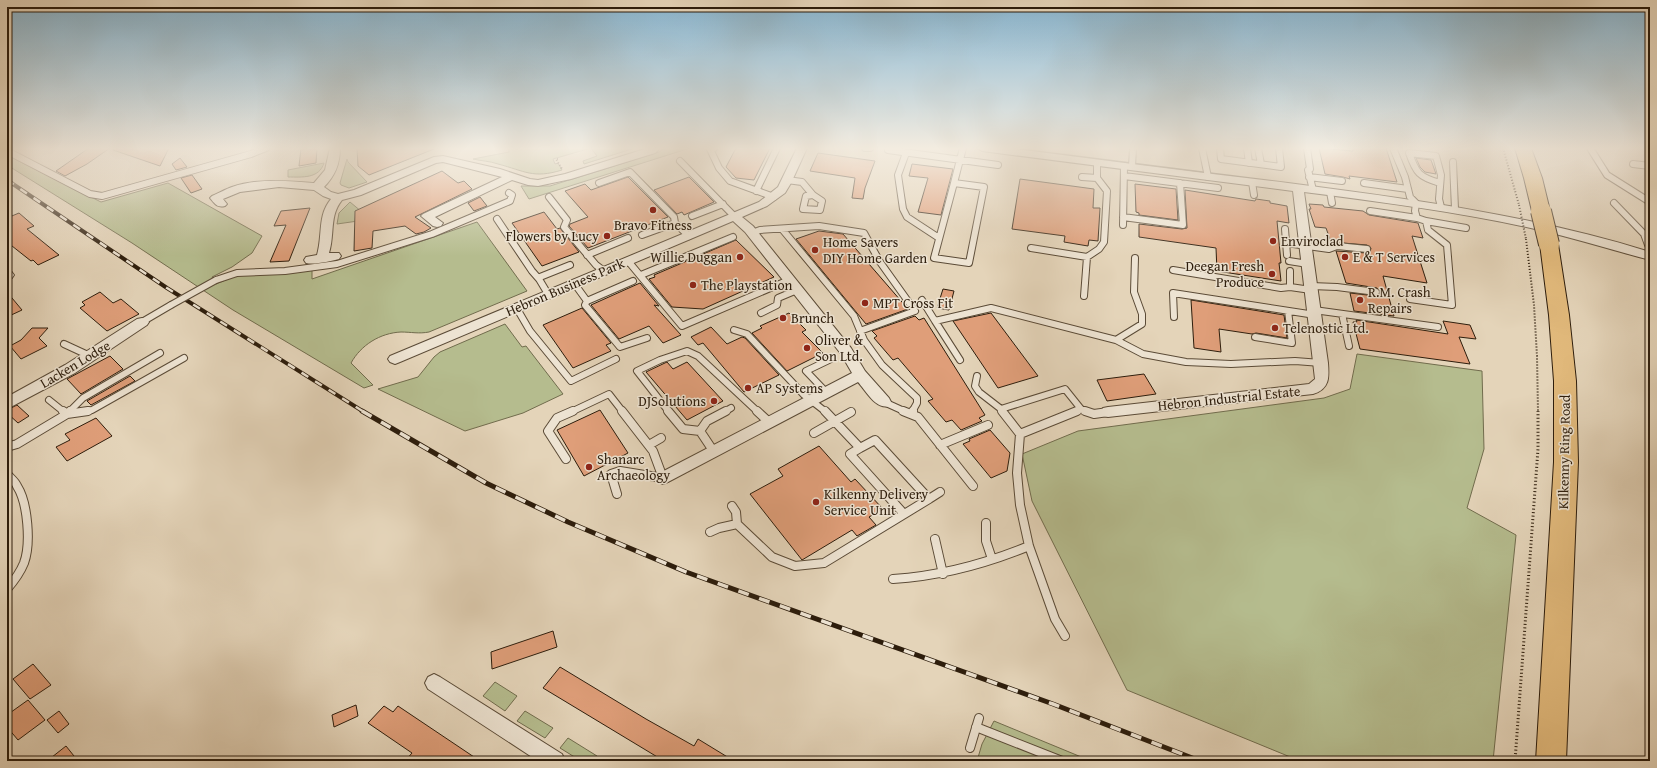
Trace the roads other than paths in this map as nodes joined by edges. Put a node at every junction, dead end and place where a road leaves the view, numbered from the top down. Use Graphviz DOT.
graph roads {
  1 [pos="953,183"];
  2 [pos="1180,183"];
  3 [pos="1440,183"];
  4 [pos="70,184"];
  5 [pos="148,184"];
  6 [pos="321,184"];
  7 [pos="378,184"];
  8 [pos="498,184"];
  9 [pos="642,184"];
  10 [pos="703,184"];
  11 [pos="737,184"];
  12 [pos="759,184"];
  13 [pos="785,184"];
  14 [pos="803,184"];
  15 [pos="899,184"];
  16 [pos="960,184"];
  17 [pos="1101,184"];
  18 [pos="1125,184"];
  19 [pos="1186,184"];
  20 [pos="1252,184"];
  21 [pos="1266,184"];
  22 [pos="1311,184"];
  23 [pos="1364,184"];
  24 [pos="1407,184"];
  25 [pos="1454,184"];
  26 [pos="1534,184"];
  27 [pos="1620,184"];
  28 [pos="317,187"];
  29 [pos="1218,188"];
  30 [pos="1298,188"];
  31 [pos="1408,189"];
  32 [pos="1313,190"];
  33 [pos="756,191"];
  34 [pos="509,193"];
  35 [pos="1254,195"];
  36 [pos="813,196"];
  37 [pos="338,197"];
  38 [pos="549,197"];
  39 [pos="774,197"];
  40 [pos="1650,202"];
  41 [pos="1416,203"];
  42 [pos="1614,203"];
  43 [pos="221,204"];
  44 [pos="723,204"];
  45 [pos="1441,207"];
  46 [pos="1455,209"];
  47 [pos="1370,211"];
  48 [pos="692,216"];
  49 [pos="735,216"];
  50 [pos="1123,217"];
  51 [pos="497,218"];
  52 [pos="1418,218"];
  53 [pos="1426,221"];
  54 [pos="437,223"];
  55 [pos="675,223"];
  56 [pos="1123,225"];
  57 [pos="1466,228"];
  58 [pos="782,229"];
  59 [pos="1285,229"];
  60 [pos="752,233"];
  61 [pos="642,235"];
  62 [pos="689,236"];
  63 [pos="733,237"];
  64 [pos="628,238"];
  65 [pos="939,238"];
  66 [pos="1286,242"];
  67 [pos="1305,246"];
  68 [pos="1032,248"];
  69 [pos="1367,249"];
  70 [pos="1649,250"];
  71 [pos="587,255"];
  72 [pos="1087,257"];
  73 [pos="1136,258"];
  74 [pos="310,260"];
  75 [pos="628,261"];
  76 [pos="1308,264"];
  77 [pos="570,265"];
  78 [pos="1173,270"];
  79 [pos="604,271"];
  80 [pos="1290,271"];
  81 [pos="641,275"];
  82 [pos="540,277"];
  83 [pos="633,281"];
  84 [pos="574,283"];
  85 [pos="793,285"];
  86 [pos="1290,287"];
  87 [pos="1311,288"];
  88 [pos="1376,292"];
  89 [pos="548,294"];
  90 [pos="1084,296"];
  91 [pos="1410,299"];
  92 [pos="922,300"];
  93 [pos="587,301"];
  94 [pos="516,307"];
  95 [pos="1288,311"];
  96 [pos="1314,312"];
  97 [pos="761,313"];
  98 [pos="1342,314"];
  99 [pos="1174,317"];
  100 [pos="935,321"];
  101 [pos="142,322"];
  102 [pos="1438,327"];
  103 [pos="734,330"];
  104 [pos="860,331"];
  105 [pos="1255,337"];
  106 [pos="647,338"];
  107 [pos="1116,340"];
  108 [pos="64,344"];
  109 [pos="1349,346"];
  110 [pos="160,353"];
  111 [pos="90,356"];
  112 [pos="184,358"];
  113 [pos="395,359"];
  114 [pos="616,359"];
  115 [pos="831,359"];
  116 [pos="960,360"];
  117 [pos="1321,363"];
  118 [pos="860,375"];
  119 [pos="977,376"];
  120 [pos="827,393"];
  121 [pos="49,400"];
  122 [pos="814,400"];
  123 [pos="884,402"];
  124 [pos="7,404"];
  125 [pos="731,408"];
  126 [pos="1001,409"];
  127 [pos="1081,409"];
  128 [pos="851,412"];
  129 [pos="1108,412"];
  130 [pos="67,414"];
  131 [pos="911,414"];
  132 [pos="835,421"];
  133 [pos="770,423"];
  134 [pos="988,425"];
  135 [pos="700,431"];
  136 [pos="814,433"];
  137 [pos="1020,434"];
  138 [pos="661,438"];
  139 [pos="649,445"];
  140 [pos="940,445"];
  141 [pos="7,447"];
  142 [pos="860,448"];
  143 [pos="714,452"];
  144 [pos="566,459"];
  145 [pos="7,474"];
  146 [pos="663,478"];
  147 [pos="973,486"];
  148 [pos="940,492"];
  149 [pos="617,494"];
  150 [pos="929,499"];
  151 [pos="732,506"];
  152 [pos="904,514"];
  153 [pos="986,523"];
  154 [pos="737,524"];
  155 [pos="710,532"];
  156 [pos="935,539"];
  157 [pos="1029,546"];
  158 [pos="992,559"];
  159 [pos="943,574"];
  160 [pos="893,579"];
  161 [pos="7,589"];
  162 [pos="1065,636"];
  163 [pos="434,683"];
  164 [pos="970,748"];
  165 [pos="555,761"];
  166 [pos="1062,761"];
  167 [pos="1551,761"];
  1 -- 65 [label="lane"];
  2 -- 50 [label="lane"];
  3 -- 45 [label="lane"];
  4 -- 5 [label="lane"];
  6 -- 28 [label="street"];
  7 -- 37 [label="street"];
  8 -- 54 [label="street"];
  9 -- 55 [label="lane"];
  10 -- 44 [label="lane"];
  11 -- 33 [label="lane"];
  12 -- 33 [label="lane"];
  13 -- 39 [label="street, Hebron Business Park"];
  14 -- 36 [label="lane"];
  15 -- 65 [label="lane"];
  16 -- 65 [label="lane"];
  17 -- 72 [label="lane"];
  18 -- 50 [label="lane"];
  19 -- 29 [label="lane"];
  20 -- 35 [label="lane"];
  21 -- 30 [label="street"];
  22 -- 32 [label="lane"];
  23 -- 31 [label="lane"];
  24 -- 31 [label="lane"];
  25 -- 46 [label="lane"];
  26 -- 167 [label="highway, Kilkenny Ring Road, bridge"];
  27 -- 40 [label="lane"];
  28 -- 37 [label="street"];
  28 -- 43 [label="street"];
  30 -- 32 [label="street"];
  30 -- 67 [label="street, Hebron Industrial Estate"];
  31 -- 41 [label="lane"];
  32 -- 41 [label="street"];
  33 -- 39 [label="lane"];
  34 -- 101 [label="lane, bridge"];
  37 -- 74 [label="street"];
  38 -- 71 [label="lane"];
  39 -- 49 [label="street, Hebron Business Park"];
  41 -- 45 [label="street"];
  41 -- 52 [label="lane"];
  42 -- 70 [label="lane"];
  44 -- 48 [label="lane"];
  44 -- 49 [label="lane"];
  45 -- 46 [label="street"];
  46 -- 70 [label="street"];
  47 -- 52 [label="lane"];
  49 -- 60 [label="street"];
  49 -- 62 [label="street, Hebron Business Park"];
  50 -- 56 [label="lane"];
  51 -- 82 [label="lane"];
  52 -- 53 [label="lane"];
  53 -- 57 [label="lane"];
  53 -- 91 [label="lane"];
  55 -- 61 [label="lane"];
  55 -- 62 [label="lane"];
  58 -- 60 [label="lane"];
  58 -- 104 [label="lane"];
  58 -- 104 [label="lane"];
  59 -- 66 [label="lane"];
  60 -- 85 [label="street"];
  62 -- 75 [label="street, Hebron Business Park"];
  63 -- 81 [label="lane"];
  64 -- 71 [label="lane"];
  66 -- 67 [label="lane"];
  66 -- 76 [label="lane"];
  67 -- 69 [label="lane"];
  67 -- 76 [label="street, Hebron Industrial Estate"];
  68 -- 72 [label="lane"];
  71 -- 79 [label="lane"];
  72 -- 90 [label="lane"];
  73 -- 107 [label="lane"];
  75 -- 79 [label="street, Hebron Business Park"];
  75 -- 81 [label="lane"];
  76 -- 87 [label="street, Hebron Industrial Estate"];
  77 -- 82 [label="lane"];
  78 -- 86 [label="lane"];
  79 -- 84 [label="street, Hebron Business Park"];
  80 -- 86 [label="lane"];
  81 -- 85 [label="lane"];
  82 -- 89 [label="lane"];
  83 -- 93 [label="lane"];
  84 -- 89 [label="street, Hebron Business Park"];
  84 -- 93 [label="lane"];
  85 -- 97 [label="lane"];
  85 -- 118 [label="street"];
  86 -- 87 [label="lane"];
  87 -- 88 [label="lane"];
  87 -- 96 [label="street, Hebron Industrial Estate"];
  89 -- 94 [label="street, Hebron Business Park"];
  92 -- 100 [label="lane"];
  93 -- 106 [label="lane"];
  94 -- 113 [label="street, Hebron Business Park"];
  94 -- 114 [label="lane"];
  95 -- 96 [label="lane"];
  95 -- 99 [label="lane"];
  95 -- 105 [label="lane"];
  96 -- 98 [label="lane"];
  96 -- 117 [label="street, Hebron Industrial Estate"];
  98 -- 102 [label="lane"];
  98 -- 109 [label="lane"];
  100 -- 107 [label="lane"];
  100 -- 116 [label="lane"];
  101 -- 111 [label="street, Lacken Lodge"];
  103 -- 122 [label="lane"];
  104 -- 131 [label="lane"];
  107 -- 117 [label="lane"];
  108 -- 111 [label="lane"];
  110 -- 130 [label="lane"];
  111 -- 124 [label="street, Lacken Lodge"];
  112 -- 130 [label="lane"];
  115 -- 120 [label="lane"];
  117 -- 129 [label="street, Hebron Industrial Estate"];
  118 -- 120 [label="street"];
  118 -- 123 [label="street"];
  119 -- 126 [label="lane"];
  120 -- 122 [label="street"];
  121 -- 130 [label="lane"];
  122 -- 132 [label="lane"];
  122 -- 133 [label="street"];
  123 -- 131 [label="lane"];
  125 -- 135 [label="lane"];
  126 -- 127 [label="lane"];
  126 -- 137 [label="lane"];
  127 -- 129 [label="lane"];
  127 -- 137 [label="lane"];
  128 -- 132 [label="lane"];
  130 -- 141 [label="lane"];
  131 -- 140 [label="lane"];
  132 -- 136 [label="lane"];
  132 -- 142 [label="lane"];
  133 -- 135 [label="lane"];
  133 -- 143 [label="street"];
  134 -- 140 [label="lane"];
  135 -- 143 [label="lane"];
  137 -- 157 [label="lane"];
  138 -- 139 [label="lane"];
  139 -- 144 [label="lane"];
  139 -- 146 [label="lane"];
  140 -- 147 [label="lane"];
  142 -- 150 [label="lane"];
  142 -- 152 [label="lane"];
  143 -- 146 [label="street"];
  145 -- 161 [label="lane"];
  146 -- 149 [label="lane"];
  148 -- 150 [label="lane"];
  150 -- 152 [label="lane"];
  151 -- 154 [label="lane"];
  152 -- 154 [label="lane"];
  153 -- 158 [label="lane"];
  154 -- 155 [label="lane"];
  156 -- 159 [label="lane"];
  157 -- 158 [label="lane"];
  157 -- 162 [label="lane"];
  158 -- 159 [label="lane"];
  159 -- 160 [label="lane"];
  163 -- 165 [label="street"];
  164 -- 166 [label="lane"];
}
